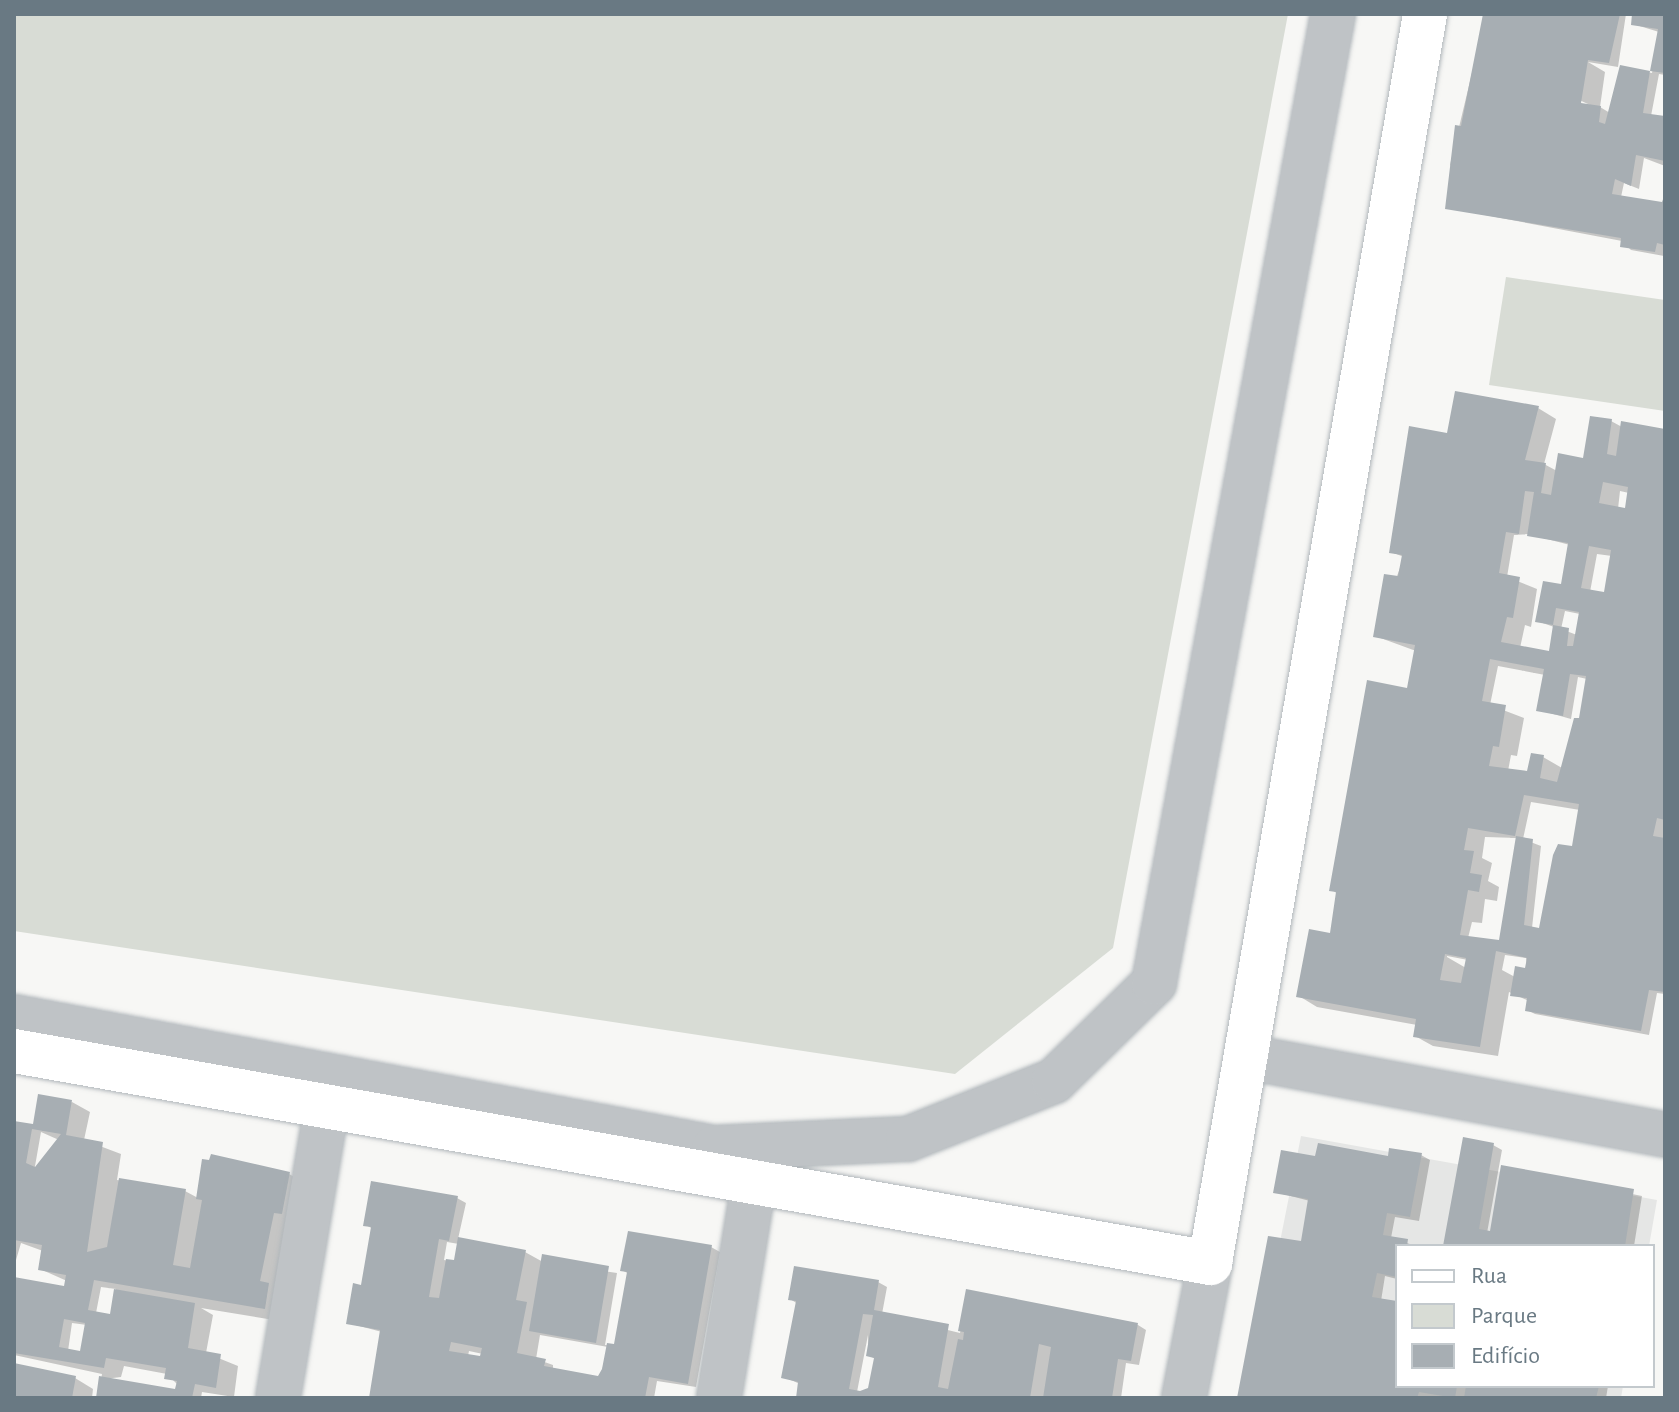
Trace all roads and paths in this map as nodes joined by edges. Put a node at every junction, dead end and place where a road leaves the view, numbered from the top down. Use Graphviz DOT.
graph roads {
  1 [pos="1333,14"];
  2 [pos="1425,14"];
  3 [pos="14,1017"];
  4 [pos="14,1051"];
  5 [pos="1246,1057"];
  6 [pos="327,1106"];
  7 [pos="1665,1135"];
  8 [pos="754,1183"];
  9 [pos="1210,1263"];
  10 [pos="278,1398"];
  11 [pos="719,1398"];
  12 [pos="1184,1398"];
  1 -- 3 [label="street"];
  2 -- 5 [label="street"];
  4 -- 6 [label="street"];
  5 -- 7 [label="street"];
  5 -- 9 [label="street"];
  6 -- 8 [label="street"];
  6 -- 10 [label="street"];
  8 -- 9 [label="street"];
  8 -- 11 [label="street"];
  9 -- 12 [label="street"];
}
